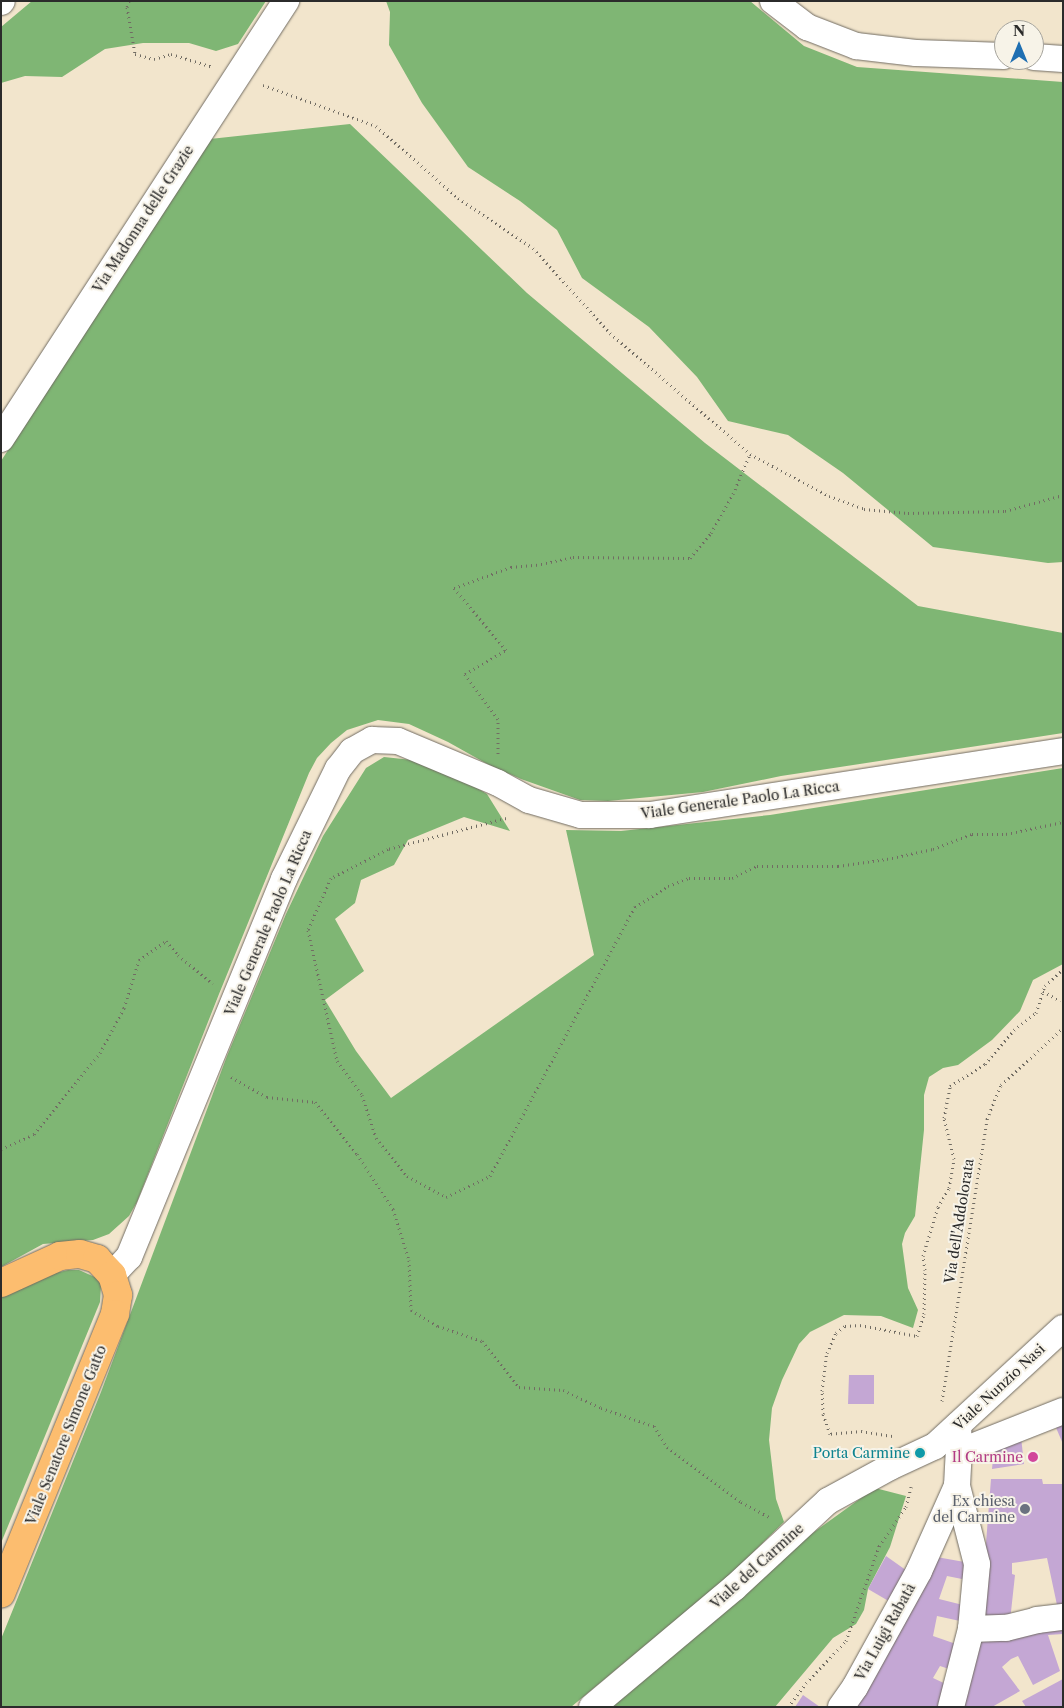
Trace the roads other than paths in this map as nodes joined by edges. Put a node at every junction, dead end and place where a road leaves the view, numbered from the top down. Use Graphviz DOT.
graph roads {
  1 [pos="286,1"];
  2 [pos="773,1"];
  3 [pos="994,56"];
  4 [pos="1044,58"];
  5 [pos="1063,59"];
  6 [pos="1,439"];
  7 [pos="1063,751"];
  8 [pos="112,1275"];
  9 [pos="1,1283"];
  10 [pos="1063,1328"];
  11 [pos="1063,1411"];
  12 [pos="947,1449"];
  13 [pos="957,1486"];
  14 [pos="1,1594"];
  15 [pos="1063,1617"];
  16 [pos="971,1629"];
  17 [pos="592,1707"];
  18 [pos="840,1707"];
  19 [pos="951,1707"];
  1 -- 6 [label="street, Via Madonna delle Grazie"];
  2 -- 3 [label="street"];
  4 -- 5 [label="street"];
  7 -- 8 [label="street, Viale Generale Paolo La Ricca"];
  8 -- 9 [label="main road"];
  8 -- 14 [label="main road, Viale Senatore Simone Gatto"];
  10 -- 12 [label="street, Viale Nunzio Nasi"];
  11 -- 12 [label="street, Viale del Carmine"];
  12 -- 13 [label="street"];
  12 -- 17 [label="street, Viale del Carmine"];
  13 -- 16 [label="street"];
  13 -- 18 [label="street, Via Luigi Rabatà"];
  15 -- 16 [label="street"];
  16 -- 19 [label="street"];
}
